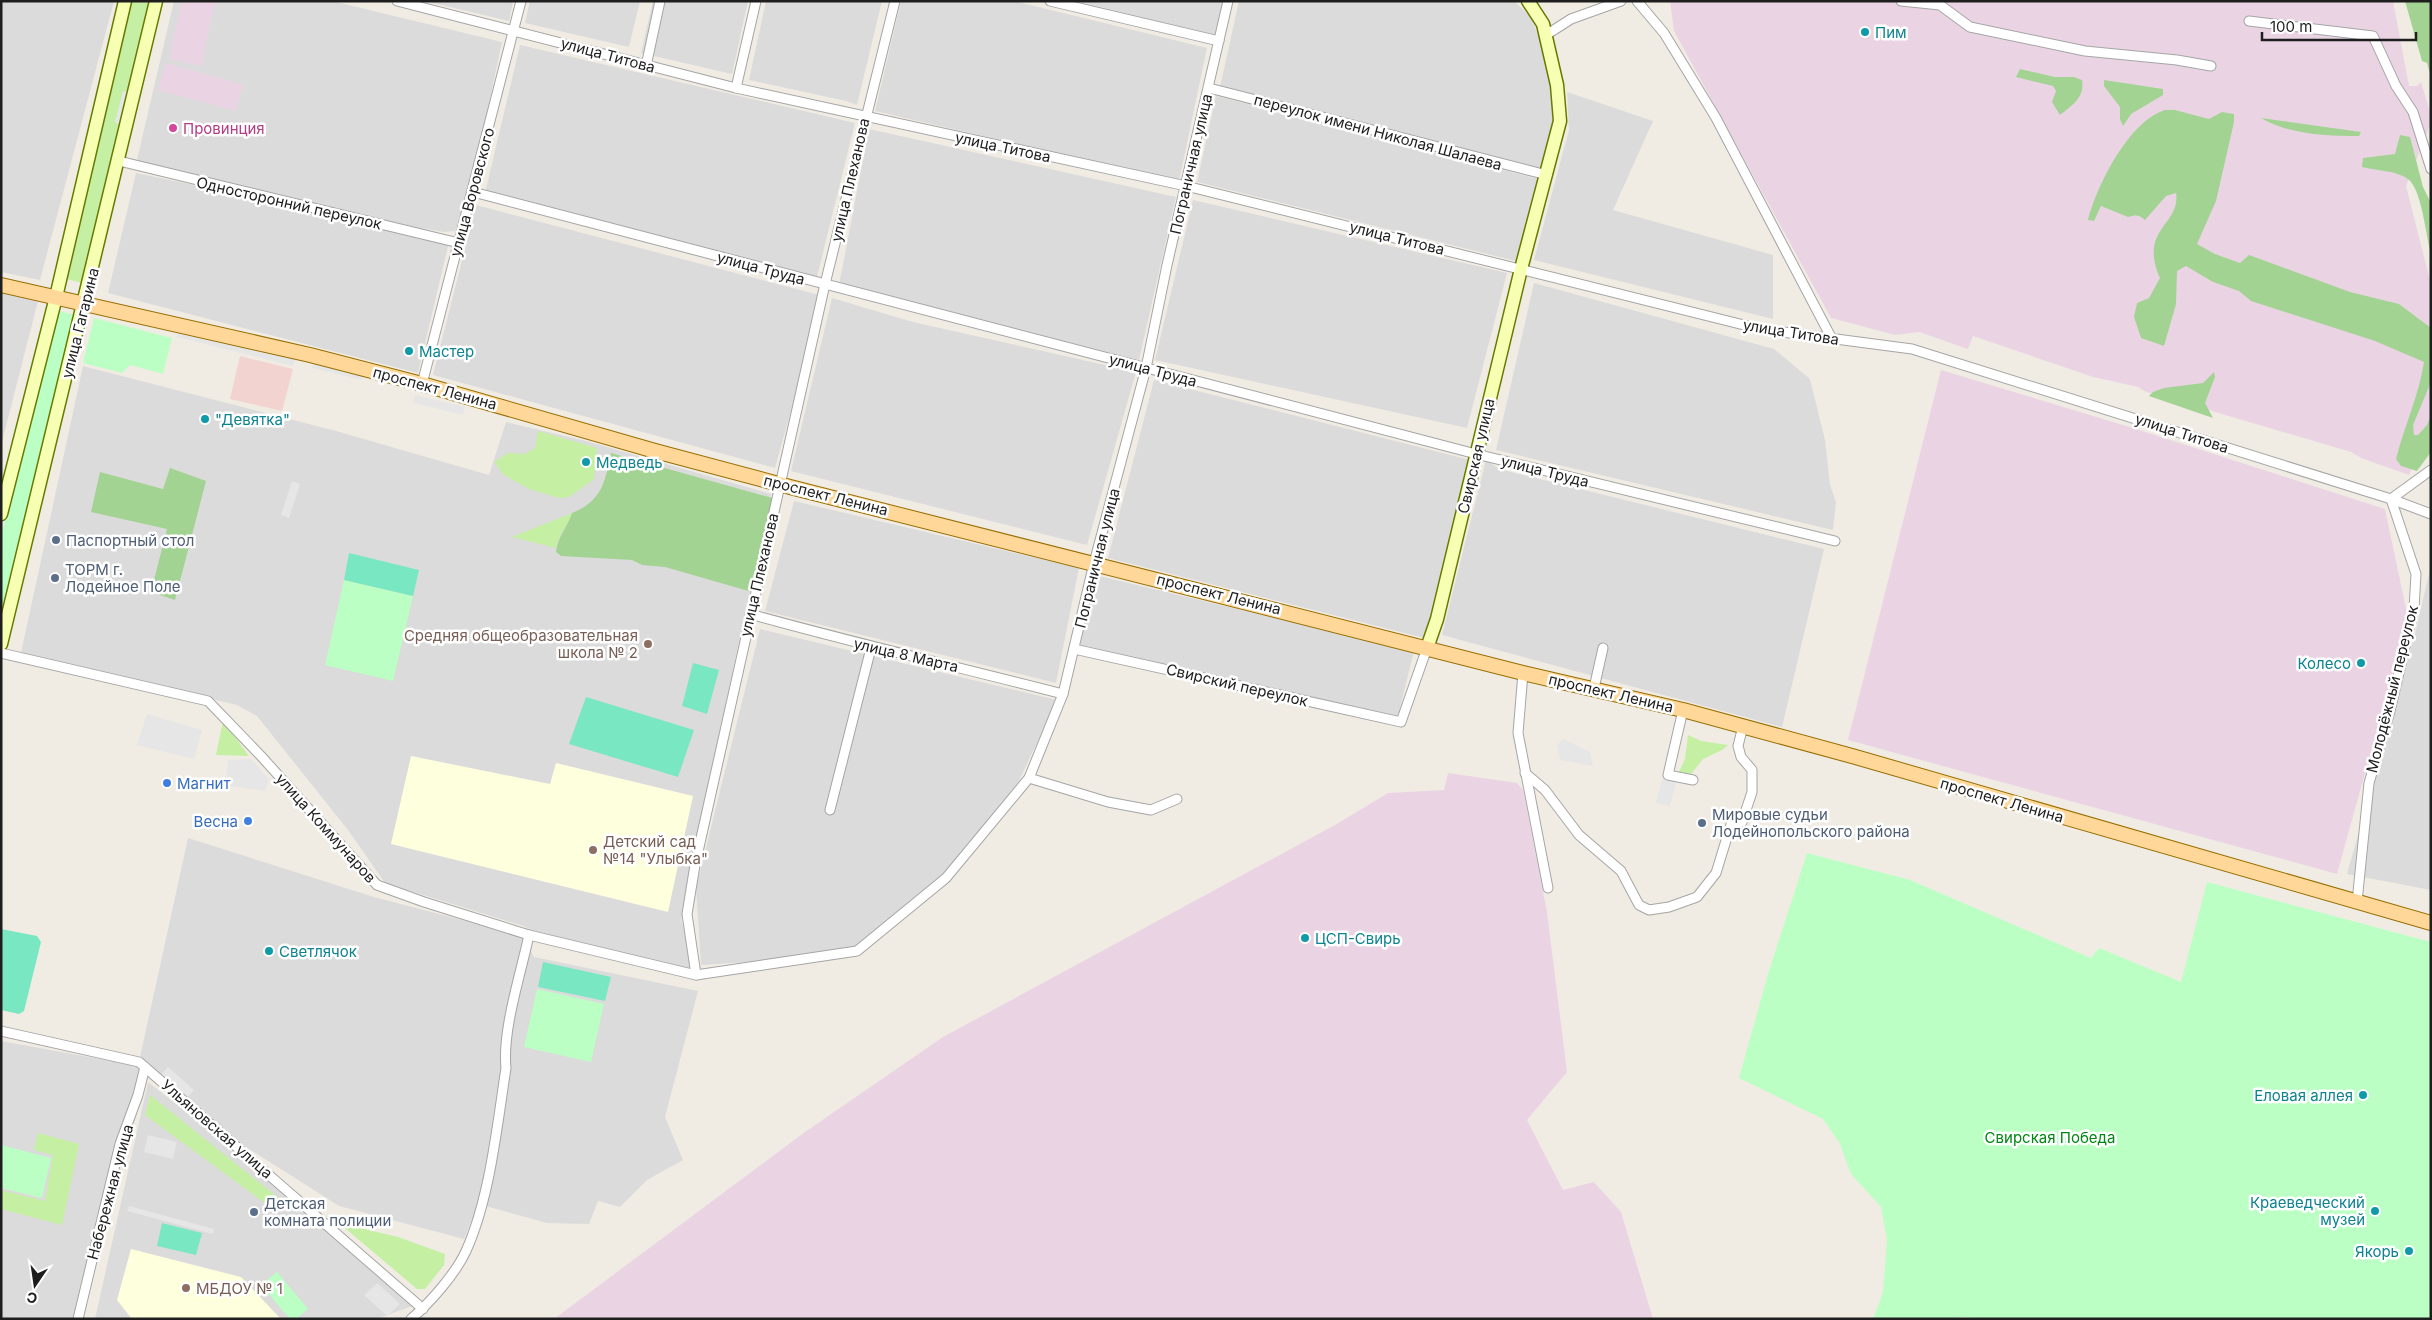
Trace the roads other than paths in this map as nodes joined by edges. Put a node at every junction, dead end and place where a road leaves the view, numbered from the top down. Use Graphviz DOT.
graph roads {
  1 [pos="125,1"];
  2 [pos="156,1"];
  3 [pos="397,1"];
  4 [pos="521,1"];
  5 [pos="660,1"];
  6 [pos="756,1"];
  7 [pos="895,1"];
  8 [pos="1050,1"];
  9 [pos="1228,1"];
  10 [pos="1528,1"];
  11 [pos="1621,1"];
  12 [pos="1636,1"];
  13 [pos="1900,1"];
  14 [pos="410,3"];
  15 [pos="2249,21"];
  16 [pos="514,30"];
  17 [pos="1546,35"];
  18 [pos="1219,41"];
  19 [pos="646,66"];
  20 [pos="2211,66"];
  21 [pos="736,88"];
  22 [pos="1209,88"];
  23 [pos="864,117"];
  24 [pos="119,162"];
  25 [pos="2431,169"];
  26 [pos="1545,182"];
  27 [pos="1186,186"];
  28 [pos="473,192"];
  29 [pos="459,243"];
  30 [pos="1521,269"];
  31 [pos="825,284"];
  32 [pos="1,285"];
  33 [pos="56,297"];
  34 [pos="85,304"];
  35 [pos="1832,339"];
  36 [pos="1146,368"];
  37 [pos="422,384"];
  38 [pos="1476,454"];
  39 [pos="2431,470"];
  40 [pos="780,484"];
  41 [pos="2391,499"];
  42 [pos="1,514"];
  43 [pos="2431,514"];
  44 [pos="1835,541"];
  45 [pos="1094,563"];
  46 [pos="750,614"];
  47 [pos="1,644"];
  48 [pos="871,648"];
  49 [pos="1427,648"];
  50 [pos="1603,648"];
  51 [pos="1074,649"];
  52 [pos="1,653"];
  53 [pos="1523,673"];
  54 [pos="1594,688"];
  55 [pos="1063,694"];
  56 [pos="1683,710"];
  57 [pos="1401,722"];
  58 [pos="1742,726"];
  59 [pos="1525,773"];
  60 [pos="1029,778"];
  61 [pos="1693,780"];
  62 [pos="1177,799"];
  63 [pos="830,810"];
  64 [pos="1548,888"];
  65 [pos="2357,902"];
  66 [pos="2431,923"];
  67 [pos="529,935"];
  68 [pos="763,967"];
  69 [pos="696,975"];
  70 [pos="1,1031"];
  71 [pos="145,1067"];
  72 [pos="423,1309"];
  73 [pos="78,1319"];
  74 [pos="411,1319"];
  1 -- 33 [label="street, улица Гагарина"];
  2 -- 24 [label="street, улица Гагарина"];
  3 -- 14 [label="street, улица Титова"];
  4 -- 16 [label="street, улица Воровского"];
  5 -- 19 [label="street"];
  6 -- 21 [label="street"];
  7 -- 23 [label="street, улица Плеханова"];
  8 -- 18 [label="street"];
  9 -- 18 [label="street, Пограничная улица"];
  10 -- 17 [label="street, Свирская улица"];
  11 -- 17 [label="street"];
  12 -- 35 [label="street"];
  13 -- 20 [label="street"];
  14 -- 16 [label="street, улица Титова"];
  15 -- 25 [label="street"];
  16 -- 19 [label="street, улица Титова"];
  16 -- 28 [label="street, улица Воровского"];
  17 -- 26 [label="street, Свирская улица"];
  18 -- 22 [label="street, Пограничная улица"];
  19 -- 21 [label="street, улица Титова"];
  21 -- 23 [label="street, улица Титова"];
  22 -- 26 [label="street, переулок имени Николая Шалаева"];
  22 -- 27 [label="street, Пограничная улица"];
  23 -- 27 [label="street, улица Титова"];
  23 -- 31 [label="street, улица Плеханова"];
  24 -- 29 [label="street, Односторонний переулок"];
  24 -- 34 [label="street, улица Гагарина"];
  26 -- 30 [label="street, Свирская улица"];
  27 -- 30 [label="street, улица Титова"];
  27 -- 36 [label="street, Пограничная улица"];
  28 -- 29 [label="street, улица Воровского"];
  28 -- 31 [label="street, улица Труда"];
  29 -- 37 [label="street, улица Воровского"];
  30 -- 35 [label="street, улица Титова"];
  30 -- 38 [label="street, Свирская улица"];
  31 -- 36 [label="street, улица Труда"];
  31 -- 40 [label="street, улица Плеханова"];
  32 -- 33 [label="main road, проспект Ленина"];
  33 -- 34 [label="main road, проспект Ленина"];
  33 -- 42 [label="street, улица Гагарина"];
  34 -- 37 [label="main road, проспект Ленина"];
  34 -- 47 [label="street, улица Гагарина"];
  35 -- 41 [label="street, улица Титова"];
  36 -- 38 [label="street, улица Труда"];
  36 -- 45 [label="street, Пограничная улица"];
  37 -- 40 [label="main road, проспект Ленина"];
  38 -- 44 [label="street, улица Труда"];
  38 -- 49 [label="street, Свирская улица"];
  39 -- 41 [label="street"];
  40 -- 45 [label="main road, проспект Ленина"];
  40 -- 46 [label="street, улица Плеханова"];
  41 -- 43 [label="street, улица Титова"];
  41 -- 65 [label="street, Молодёжный переулок"];
  45 -- 49 [label="main road, проспект Ленина"];
  45 -- 51 [label="street, Пограничная улица"];
  46 -- 48 [label="street, улица 8 Марта"];
  46 -- 69 [label="street, улица Плеханова"];
  48 -- 55 [label="street, улица 8 Марта"];
  48 -- 63 [label="street"];
  49 -- 53 [label="main road, проспект Ленина"];
  49 -- 57 [label="street, Свирская улица"];
  50 -- 54 [label="street"];
  51 -- 55 [label="street, Пограничная улица"];
  51 -- 57 [label="street, Свирский переулок"];
  52 -- 67 [label="street, улица Коммунаров"];
  53 -- 54 [label="main road, проспект Ленина"];
  53 -- 59 [label="street"];
  54 -- 56 [label="main road, проспект Ленина"];
  55 -- 60 [label="street, Пограничная улица"];
  56 -- 58 [label="main road, проспект Ленина"];
  56 -- 61 [label="street"];
  58 -- 59 [label="street"];
  58 -- 65 [label="main road, проспект Ленина"];
  59 -- 64 [label="street"];
  60 -- 62 [label="street"];
  60 -- 68 [label="street, Пограничная улица"];
  65 -- 66 [label="main road, проспект Ленина"];
  67 -- 69 [label="street, улица Коммунаров"];
  67 -- 72 [label="street"];
  68 -- 69 [label="street, улица Коммунаров"];
  70 -- 71 [label="street, Ульяновская улица"];
  71 -- 72 [label="street, Ульяновская улица"];
  71 -- 73 [label="street, Набережная улица"];
  72 -- 74 [label="street"];
}
